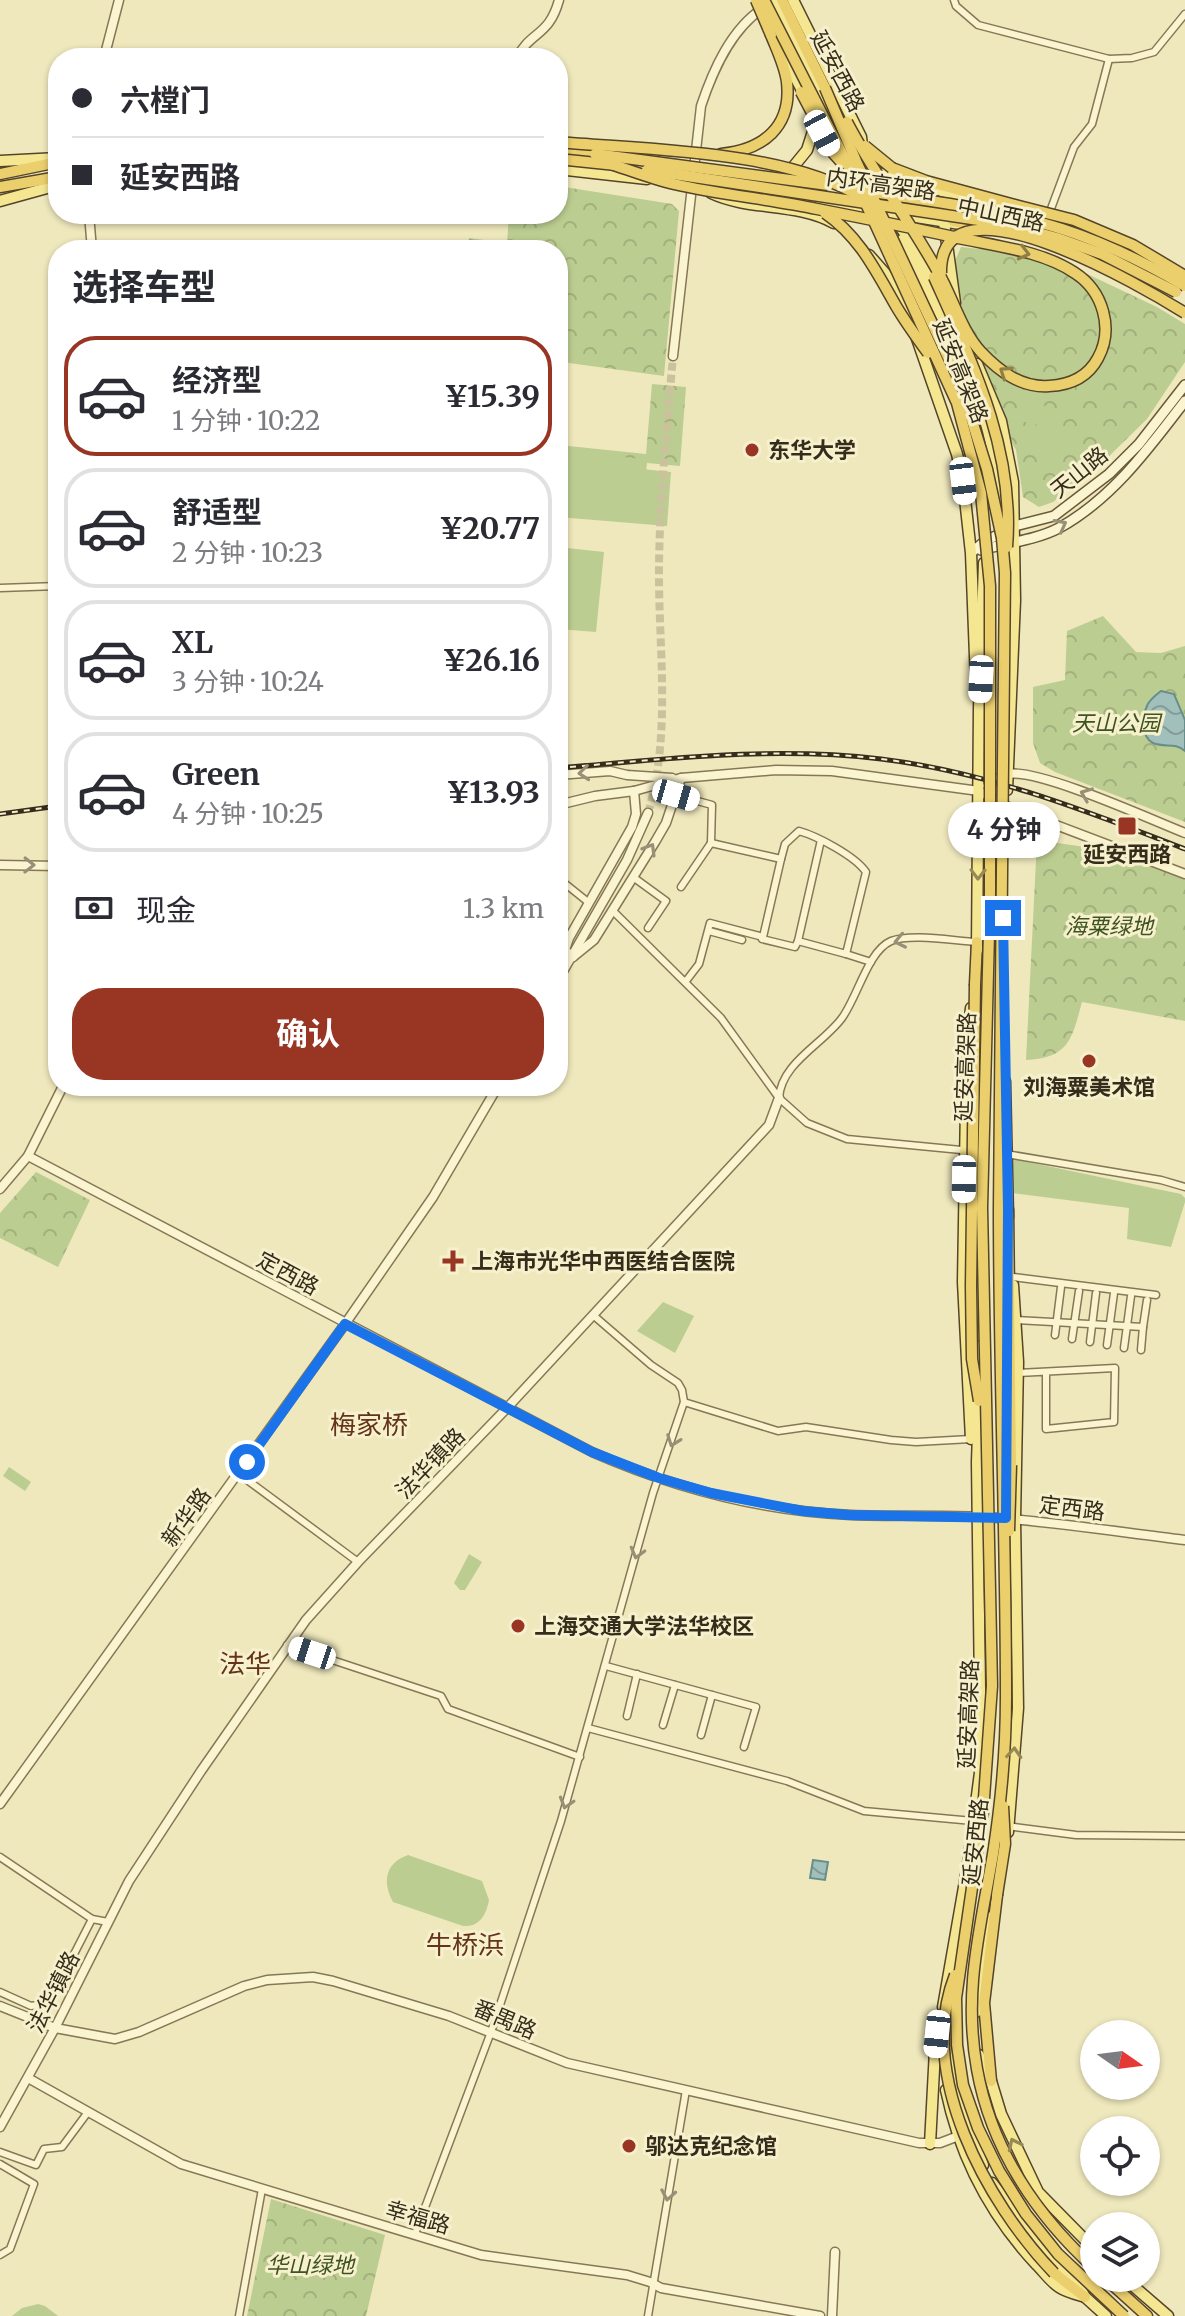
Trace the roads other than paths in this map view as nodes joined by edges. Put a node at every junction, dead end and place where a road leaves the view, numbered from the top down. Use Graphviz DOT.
graph roads {
  1 [pos="119,0"];
  2 [pos="559,0"];
  3 [pos="778,0"];
  4 [pos="793,0"];
  5 [pos="954,0"];
  6 [pos="759,2"];
  7 [pos="1185,14"];
  8 [pos="771,35"];
  9 [pos="107,48"];
  10 [pos="522,48"];
  11 [pos="1109,59"];
  12 [pos="825,88"];
  13 [pos="817,119"];
  14 [pos="847,122"];
  15 [pos="568,143"];
  16 [pos="568,152"];
  17 [pos="568,152"];
  18 [pos="705,155"];
  19 [pos="48,160"];
  20 [pos="568,160"];
  21 [pos="0,161"];
  22 [pos="48,162"];
  23 [pos="611,164"];
  24 [pos="864,167"];
  25 [pos="696,168"];
  26 [pos="568,170"];
  27 [pos="0,174"];
  28 [pos="785,177"];
  29 [pos="48,182"];
  30 [pos="48,184"];
  31 [pos="693,184"];
  32 [pos="854,187"];
  33 [pos="0,188"];
  34 [pos="875,191"];
  35 [pos="0,201"];
  36 [pos="820,209"];
  37 [pos="867,209"];
  38 [pos="886,212"];
  39 [pos="1047,221"];
  40 [pos="944,222"];
  41 [pos="991,230"];
  42 [pos="1185,276"];
  43 [pos="909,285"];
  44 [pos="1185,286"];
  45 [pos="1185,298"];
  46 [pos="946,303"];
  47 [pos="905,304"];
  48 [pos="1185,311"];
  49 [pos="939,313"];
  50 [pos="925,320"];
  51 [pos="966,343"];
  52 [pos="673,356"];
  53 [pos="978,366"];
  54 [pos="944,374"];
  55 [pos="1185,385"];
  56 [pos="977,397"];
  57 [pos="1185,401"];
  58 [pos="938,402"];
  59 [pos="1015,526"];
  60 [pos="1002,539"];
  61 [pos="1016,541"];
  62 [pos="984,545"];
  63 [pos="971,553"];
  64 [pos="1005,573"];
  65 [pos="48,586"];
  66 [pos="0,588"];
  67 [pos="979,708"];
  68 [pos="1009,729"];
  69 [pos="568,774"];
  70 [pos="1008,774"];
  71 [pos="681,778"];
  72 [pos="634,791"];
  73 [pos="979,791"];
  74 [pos="676,795"];
  75 [pos="568,803"];
  76 [pos="1006,806"];
  77 [pos="648,813"];
  78 [pos="1185,833"];
  79 [pos="821,840"];
  80 [pos="711,843"];
  81 [pos="781,859"];
  82 [pos="0,865"];
  83 [pos="48,866"];
  84 [pos="1185,874"];
  85 [pos="633,877"];
  86 [pos="568,886"];
  87 [pos="681,887"];
  88 [pos="977,901"];
  89 [pos="1003,901"];
  90 [pos="588,902"];
  91 [pos="613,911"];
  92 [pos="648,928"];
  93 [pos="709,931"];
  94 [pos="763,937"];
  95 [pos="742,940"];
  96 [pos="568,941"];
  97 [pos="798,941"];
  98 [pos="977,942"];
  99 [pos="568,953"];
  100 [pos="846,954"];
  101 [pos="573,957"];
  102 [pos="871,962"];
  103 [pos="568,965"];
  104 [pos="686,981"];
  105 [pos="58,1096"];
  106 [pos="492,1096"];
  107 [pos="779,1098"];
  108 [pos="965,1150"];
  109 [pos="982,1152"];
  110 [pos="1006,1154"];
  111 [pos="28,1156"];
  112 [pos="1185,1187"];
  113 [pos="0,1189"];
  114 [pos="1008,1209"];
  115 [pos="1013,1277"];
  116 [pos="1061,1287"];
  117 [pos="1079,1291"];
  118 [pos="1096,1293"];
  119 [pos="1114,1293"];
  120 [pos="1156,1295"];
  121 [pos="1131,1296"];
  122 [pos="1147,1300"];
  123 [pos="593,1315"];
  124 [pos="1057,1320"];
  125 [pos="1074,1322"];
  126 [pos="1013,1323"];
  127 [pos="1092,1323"];
  128 [pos="345,1324"];
  129 [pos="1110,1325"];
  130 [pos="1127,1326"];
  131 [pos="1143,1327"];
  132 [pos="1055,1335"];
  133 [pos="1072,1339"];
  134 [pos="1090,1342"];
  135 [pos="1107,1345"];
  136 [pos="1124,1348"];
  137 [pos="1141,1350"];
  138 [pos="1046,1372"];
  139 [pos="1018,1373"];
  140 [pos="684,1402"];
  141 [pos="507,1408"];
  142 [pos="985,1430"];
  143 [pos="971,1439"];
  144 [pos="977,1462"];
  145 [pos="239,1474"];
  146 [pos="659,1478"];
  147 [pos="977,1517"];
  148 [pos="1011,1519"];
  149 [pos="1185,1540"];
  150 [pos="358,1562"];
  151 [pos="1003,1581"];
  152 [pos="287,1645"];
  153 [pos="1017,1645"];
  154 [pos="606,1666"];
  155 [pos="637,1674"];
  156 [pos="1004,1679"];
  157 [pos="675,1685"];
  158 [pos="712,1695"];
  159 [pos="627,1716"];
  160 [pos="663,1725"];
  161 [pos="588,1728"];
  162 [pos="701,1735"];
  163 [pos="744,1747"];
  164 [pos="580,1757"];
  165 [pos="1001,1776"];
  166 [pos="0,1804"];
  167 [pos="973,1821"];
  168 [pos="1004,1825"];
  169 [pos="1185,1836"];
  170 [pos="0,1857"];
  171 [pos="92,1919"];
  172 [pos="108,1922"];
  173 [pos="956,1957"];
  174 [pos="59,1983"];
  175 [pos="74,1991"];
  176 [pos="0,1992"];
  177 [pos="21,2001"];
  178 [pos="0,2006"];
  179 [pos="16,2012"];
  180 [pos="942,2016"];
  181 [pos="55,2028"];
  182 [pos="491,2032"];
  183 [pos="28,2078"];
  184 [pos="991,2081"];
  185 [pos="686,2090"];
  186 [pos="88,2112"];
  187 [pos="1001,2114"];
  188 [pos="0,2127"];
  189 [pos="970,2130"];
  190 [pos="958,2137"];
  191 [pos="930,2144"];
  192 [pos="0,2152"];
  193 [pos="0,2164"];
  194 [pos="262,2189"];
  195 [pos="415,2234"];
  196 [pos="1080,2235"];
  197 [pos="835,2252"];
  198 [pos="0,2255"];
  199 [pos="1080,2255"];
  200 [pos="653,2284"];
  201 [pos="1120,2292"];
  202 [pos="1140,2292"];
  203 [pos="1085,2297"];
  204 [pos="239,2316"];
  205 [pos="648,2316"];
  206 [pos="820,2316"];
  207 [pos="832,2316"];
  208 [pos="1106,2316"];
  209 [pos="1124,2316"];
  210 [pos="1147,2316"];
  211 [pos="1168,2316"];
  1 -- 9 [label="street"];
  2 -- 10 [label="street"];
  3 -- 6 [label="street"];
  3 -- 12 [label="highway, 延安高架路"];
  3 -- 24 [label="main road, 延安西路"];
  4 -- 24 [label="main road, 延安西路"];
  5 -- 11 [label="street"];
  6 -- 8 [label="highway, bridge"];
  6 -- 13 [label="main road"];
  6 -- 25 [label="street"];
  6 -- 54 [label="highway, 延安高架路, bridge"];
  7 -- 11 [label="street"];
  8 -- 18 [label="highway, bridge"];
  8 -- 41 [label="highway, bridge"];
  11 -- 39 [label="street"];
  12 -- 14 [label="highway, bridge"];
  12 -- 64 [label="highway, 延安高架路, bridge"];
  13 -- 28 [label="main road"];
  13 -- 32 [label="main road"];
  36 -- 14 [label="highway, one-way, bridge"];
  14 -- 42 [label="highway, bridge"];
  15 -- 18 [label="highway, bridge"];
  16 -- 25 [label="main road, 中山西路"];
  17 -- 44 [label="highway, 内环高架路, bridge"];
  18 -- 46 [label="highway, bridge"];
  19 -- 21 [label="main road"];
  20 -- 23 [label="highway, 内环高架路, bridge"];
  22 -- 27 [label="highway"];
  23 -- 36 [label="highway, bridge"];
  23 -- 45 [label="highway, 内环高架路, bridge"];
  24 -- 34 [label="main road, 延安西路"];
  24 -- 39 [label="main road"];
  25 -- 28 [label="main road, 中山西路"];
  25 -- 31 [label="street"];
  26 -- 31 [label="main road, 中山西路"];
  28 -- 32 [label="main road, 中山西路"];
  29 -- 33 [label="highway"];
  30 -- 35 [label="main road"];
  31 -- 37 [label="main road, 中山西路"];
  31 -- 47 [label="main road"];
  31 -- 52 [label="street"];
  32 -- 34 [label="main road, 中山西路"];
  32 -- 37 [label="main road"];
  34 -- 38 [label="main road, 延安西路"];
  34 -- 39 [label="main road, 中山西路"];
  36 -- 54 [label="highway, bridge"];
  37 -- 38 [label="main road, 中山西路"];
  37 -- 43 [label="main road"];
  38 -- 40 [label="main road, 中山西路"];
  38 -- 43 [label="main road, 延安西路"];
  38 -- 49 [label="main road, 延安西路"];
  38 -- 51 [label="main road, 延安西路"];
  39 -- 42 [label="main road, 中山西路"];
  40 -- 48 [label="main road, 中山西路"];
  40 -- 51 [label="main road"];
  41 -- 46 [label="highway, bridge"];
  41 -- 48 [label="highway, bridge"];
  43 -- 50 [label="main road, 延安西路"];
  46 -- 64 [label="highway, bridge"];
  47 -- 50 [label="main road"];
  47 -- 58 [label="main road, 延安西路"];
  49 -- 50 [label="main road"];
  49 -- 56 [label="main road, 延安西路"];
  50 -- 54 [label="main road, 延安西路"];
  51 -- 53 [label="main road, 延安西路"];
  53 -- 56 [label="main road, 延安西路"];
  53 -- 59 [label="main road, 延安西路"];
  54 -- 58 [label="main road"];
  54 -- 62 [label="main road, 延安西路"];
  54 -- 142 [label="highway, 延安高架路, bridge"];
  55 -- 59 [label="main road, 天山路"];
  56 -- 60 [label="main road, 延安西路"];
  61 -- 57 [label="main road, one-way"];
  58 -- 63 [label="main road, 延安西路"];
  59 -- 60 [label="main road, 天山路"];
  59 -- 61 [label="main road, 延安西路"];
  60 -- 61 [label="main road"];
  60 -- 62 [label="main road"];
  60 -- 68 [label="main road, 延安西路"];
  61 -- 68 [label="main road, 延安西路"];
  62 -- 63 [label="main road"];
  62 -- 67 [label="main road, 延安西路"];
  63 -- 67 [label="main road, 延安西路"];
  64 -- 151 [label="highway, 延安高架路, bridge"];
  65 -- 66 [label="street"];
  67 -- 73 [label="main road, 延安西路"];
  68 -- 70 [label="main road, 延安西路"];
  71 -- 69 [label="street, one-way"];
  70 -- 73 [label="street"];
  70 -- 76 [label="main road, 延安西路"];
  78 -- 70 [label="street, one-way"];
  71 -- 72 [label="street"];
  71 -- 73 [label="street"];
  71 -- 74 [label="street"];
  72 -- 75 [label="street"];
  72 -- 90 [label="street"];
  73 -- 76 [label="street"];
  73 -- 88 [label="main road, 延安西路, one-way"];
  74 -- 80 [label="street"];
  85 -- 74 [label="street, one-way"];
  76 -- 84 [label="street"];
  76 -- 89 [label="main road, 延安西路"];
  77 -- 101 [label="street"];
  79 -- 81 [label="street"];
  79 -- 97 [label="street"];
  79 -- 100 [label="street"];
  80 -- 81 [label="street"];
  80 -- 87 [label="street"];
  81 -- 94 [label="street"];
  82 -- 83 [label="street, one-way"];
  85 -- 91 [label="street"];
  85 -- 92 [label="street"];
  86 -- 90 [label="street"];
  88 -- 89 [label="main road"];
  88 -- 98 [label="main road, 延安西路"];
  89 -- 110 [label="main road, 延安西路"];
  90 -- 96 [label="street"];
  91 -- 101 [label="street"];
  91 -- 104 [label="street"];
  93 -- 94 [label="street"];
  93 -- 95 [label="street"];
  93 -- 104 [label="street"];
  94 -- 97 [label="street"];
  97 -- 100 [label="street"];
  98 -- 102 [label="street, 法华镇路, one-way"];
  98 -- 108 [label="main road, 延安西路"];
  98 -- 109 [label="main road, 延安西路"];
  98 -- 142 [label="highway, bridge"];
  99 -- 101 [label="street"];
  100 -- 102 [label="street"];
  101 -- 103 [label="street"];
  102 -- 107 [label="street, 法华镇路"];
  104 -- 107 [label="street"];
  105 -- 111 [label="street"];
  106 -- 128 [label="street, 新华路"];
  107 -- 108 [label="street"];
  107 -- 123 [label="street, 法华镇路"];
  108 -- 109 [label="street"];
  108 -- 143 [label="main road, 延安西路"];
  109 -- 144 [label="main road, 延安西路"];
  110 -- 112 [label="street"];
  110 -- 114 [label="main road, 延安西路"];
  111 -- 113 [label="street"];
  111 -- 128 [label="street, 定西路"];
  114 -- 115 [label="main road"];
  114 -- 126 [label="highway"];
  114 -- 148 [label="main road, 延安西路"];
  115 -- 120 [label="street"];
  115 -- 126 [label="main road"];
  116 -- 124 [label="street"];
  117 -- 125 [label="street"];
  118 -- 127 [label="street"];
  119 -- 129 [label="street"];
  121 -- 130 [label="street"];
  122 -- 131 [label="street"];
  123 -- 140 [label="street"];
  123 -- 141 [label="street, 法华镇路"];
  124 -- 125 [label="street"];
  124 -- 126 [label="street"];
  124 -- 132 [label="street"];
  125 -- 127 [label="street"];
  125 -- 133 [label="street"];
  126 -- 139 [label="main road"];
  126 -- 151 [label="highway, bridge"];
  127 -- 129 [label="street"];
  127 -- 134 [label="street"];
  128 -- 141 [label="street, 定西路"];
  128 -- 145 [label="street, 新华路"];
  129 -- 130 [label="street"];
  129 -- 135 [label="street"];
  130 -- 131 [label="street"];
  130 -- 136 [label="street"];
  131 -- 137 [label="street"];
  138 -- 138 [label="street"];
  138 -- 139 [label="street"];
  139 -- 148 [label="main road"];
  140 -- 143 [label="street"];
  140 -- 146 [label="street, one-way"];
  141 -- 146 [label="street, 定西路"];
  141 -- 150 [label="street, 法华镇路"];
  142 -- 173 [label="highway, 延安高架路, bridge"];
  143 -- 144 [label="main road, 延安西路"];
  144 -- 147 [label="main road, 延安西路"];
  145 -- 150 [label="street"];
  145 -- 166 [label="street, 新华路"];
  146 -- 147 [label="street, 定西路"];
  146 -- 154 [label="street, one-way"];
  147 -- 148 [label="street, 定西路"];
  147 -- 167 [label="main road, 延安西路"];
  148 -- 149 [label="street, 定西路"];
  148 -- 153 [label="main road"];
  148 -- 156 [label="main road, 延安西路"];
  150 -- 152 [label="street, 法华镇路"];
  151 -- 165 [label="highway, 延安高架路, bridge"];
  152 -- 164 [label="street"];
  152 -- 172 [label="street, 法华镇路"];
  153 -- 156 [label="main road"];
  168 -- 153 [label="main road, one-way"];
  154 -- 155 [label="street"];
  154 -- 161 [label="street"];
  155 -- 157 [label="street"];
  155 -- 159 [label="street"];
  156 -- 168 [label="main road, 延安西路"];
  157 -- 158 [label="street"];
  157 -- 160 [label="street"];
  158 -- 162 [label="street"];
  158 -- 163 [label="street"];
  161 -- 164 [label="street"];
  161 -- 167 [label="street"];
  164 -- 182 [label="street, one-way"];
  165 -- 184 [label="highway, bridge"];
  165 -- 199 [label="highway, 延安高架路, bridge"];
  167 -- 173 [label="main road, 延安西路"];
  168 -- 169 [label="street"];
  168 -- 184 [label="main road"];
  170 -- 171 [label="street"];
  171 -- 172 [label="street"];
  171 -- 174 [label="street"];
  172 -- 175 [label="street, 法华镇路"];
  173 -- 180 [label="main road, 延安西路"];
  173 -- 189 [label="main road, 延安西路"];
  173 -- 203 [label="highway, bridge"];
  173 -- 209 [label="highway, 延安高架路, bridge"];
  174 -- 175 [label="street"];
  174 -- 177 [label="street"];
  175 -- 181 [label="street, 法华镇路"];
  176 -- 177 [label="street"];
  177 -- 179 [label="street"];
  178 -- 179 [label="street, 番禺路"];
  179 -- 181 [label="street, 番禺路"];
  180 -- 190 [label="main road, 延安西路"];
  180 -- 191 [label="main road"];
  181 -- 182 [label="street, 番禺路"];
  181 -- 183 [label="street, 法华镇路"];
  182 -- 185 [label="street, 番禺路"];
  182 -- 195 [label="street"];
  183 -- 186 [label="street, 幸福路"];
  183 -- 188 [label="street, 法华镇路"];
  184 -- 187 [label="main road"];
  185 -- 191 [label="street, 番禺路"];
  185 -- 200 [label="street, one-way"];
  186 -- 192 [label="street"];
  186 -- 194 [label="street, 幸福路"];
  187 -- 189 [label="street, 番禺路"];
  196 -- 187 [label="main road, one-way"];
  189 -- 190 [label="street, 番禺路"];
  189 -- 203 [label="main road, 延安西路"];
  190 -- 191 [label="street, 番禺路"];
  190 -- 203 [label="main road, 延安西路"];
  193 -- 198 [label="street"];
  194 -- 195 [label="street, 幸福路"];
  194 -- 204 [label="street"];
  195 -- 200 [label="street, 幸福路"];
  197 -- 207 [label="street"];
  200 -- 205 [label="street"];
  200 -- 206 [label="street, 幸福路"];
  201 -- 210 [label="highway"];
  202 -- 211 [label="main road"];
  203 -- 208 [label="main road, 延安西路"];
}
